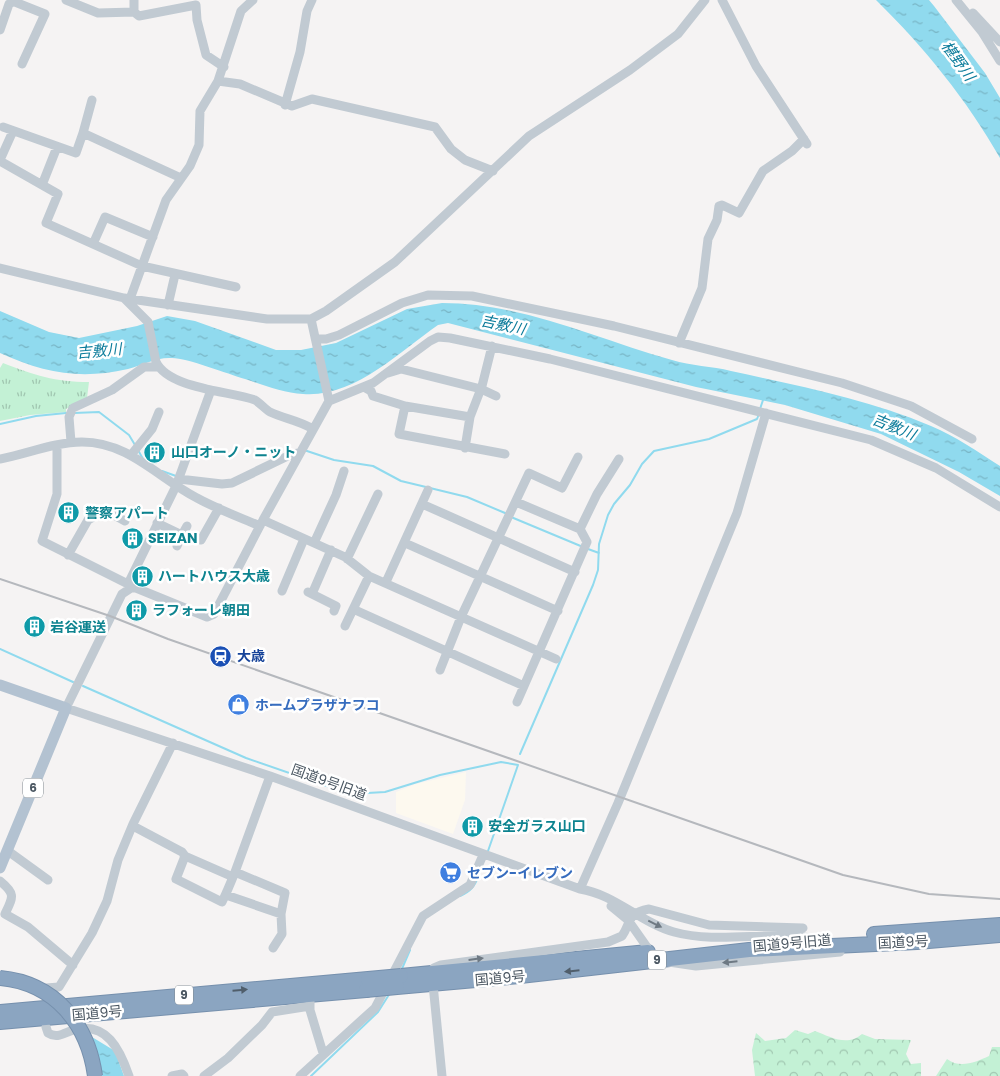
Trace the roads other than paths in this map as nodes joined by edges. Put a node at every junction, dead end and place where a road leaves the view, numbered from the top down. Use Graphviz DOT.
graph roads {
  1 [pos="66,0"];
  2 [pos="134,0"];
  3 [pos="253,0"];
  4 [pos="312,0"];
  5 [pos="705,0"];
  6 [pos="722,0"];
  7 [pos="957,0"];
  8 [pos="11,1"];
  9 [pos="134,12"];
  10 [pos="0,30"];
  11 [pos="1000,42"];
  12 [pos="1000,61"];
  13 [pos="22,64"];
  14 [pos="224,67"];
  15 [pos="218,81"];
  16 [pos="92,100"];
  17 [pos="285,105"];
  18 [pos="3,128"];
  19 [pos="13,131"];
  20 [pos="83,133"];
  21 [pos="57,147"];
  22 [pos="0,160"];
  23 [pos="493,171"];
  24 [pos="181,178"];
  25 [pos="42,185"];
  26 [pos="153,238"];
  27 [pos="93,244"];
  28 [pos="142,266"];
  29 [pos="0,268"];
  30 [pos="174,279"];
  31 [pos="236,288"];
  32 [pos="127,298"];
  33 [pos="168,305"];
  34 [pos="311,319"];
  35 [pos="316,338"];
  36 [pos="679,343"];
  37 [pos="492,346"];
  38 [pos="157,364"];
  39 [pos="385,373"];
  40 [pos="364,387"];
  41 [pos="481,389"];
  42 [pos="211,390"];
  43 [pos="496,396"];
  44 [pos="328,398"];
  45 [pos="405,406"];
  46 [pos="159,412"];
  47 [pos="765,412"];
  48 [pos="470,417"];
  49 [pos="313,429"];
  50 [pos="972,439"];
  51 [pos="71,442"];
  52 [pos="57,446"];
  53 [pos="465,448"];
  54 [pos="299,453"];
  55 [pos="505,454"];
  56 [pos="131,455"];
  57 [pos="578,457"];
  58 [pos="0,459"];
  59 [pos="619,459"];
  60 [pos="344,471"];
  61 [pos="177,483"];
  62 [pos="428,490"];
  63 [pos="378,494"];
  64 [pos="516,502"];
  65 [pos="422,504"];
  66 [pos="1000,507"];
  67 [pos="219,508"];
  68 [pos="124,521"];
  69 [pos="157,523"];
  70 [pos="261,523"];
  71 [pos="187,526"];
  72 [pos="580,529"];
  73 [pos="182,536"];
  74 [pos="498,537"];
  75 [pos="195,539"];
  76 [pos="304,539"];
  77 [pos="314,543"];
  78 [pos="405,543"];
  79 [pos="177,546"];
  80 [pos="331,550"];
  81 [pos="68,555"];
  82 [pos="347,559"];
  83 [pos="575,572"];
  84 [pos="369,576"];
  85 [pos="481,577"];
  86 [pos="386,582"];
  87 [pos="130,586"];
  88 [pos="282,591"];
  89 [pos="336,606"];
  90 [pos="353,609"];
  91 [pos="558,611"];
  92 [pos="461,617"];
  93 [pos="345,626"];
  94 [pos="447,652"];
  95 [pos="540,652"];
  96 [pos="556,659"];
  97 [pos="440,670"];
  98 [pos="0,685"];
  99 [pos="524,686"];
  100 [pos="517,702"];
  101 [pos="66,708"];
  102 [pos="173,743"];
  103 [pos="270,776"];
  104 [pos="133,826"];
  105 [pos="8,850"];
  106 [pos="483,855"];
  107 [pos="186,856"];
  108 [pos="0,868"];
  109 [pos="234,875"];
  110 [pos="48,880"];
  111 [pos="0,881"];
  112 [pos="580,890"];
  113 [pos="226,895"];
  114 [pos="281,914"];
  115 [pos="637,914"];
  116 [pos="628,920"];
  117 [pos="1000,925"];
  118 [pos="807,933"];
  119 [pos="1000,935"];
  120 [pos="917,942"];
  121 [pos="647,947"];
  122 [pos="272,948"];
  123 [pos="669,962"];
  124 [pos="73,965"];
  125 [pos="0,978"];
  126 [pos="432,979"];
  127 [pos="367,985"];
  128 [pos="310,1001"];
  129 [pos="44,1002"];
  130 [pos="0,1012"];
  131 [pos="0,1022"];
  132 [pos="46,1027"];
  133 [pos="323,1053"];
  134 [pos="95,1076"];
  135 [pos="129,1076"];
  136 [pos="172,1076"];
  137 [pos="184,1076"];
  138 [pos="204,1076"];
  139 [pos="300,1076"];
  140 [pos="442,1076"];
  1 -- 9 [label="street"];
  2 -- 9 [label="street"];
  3 -- 14 [label="street"];
  4 -- 17 [label="street"];
  5 -- 23 [label="street"];
  6 -- 36 [label="street"];
  7 -- 11 [label="street"];
  7 -- 12 [label="street"];
  8 -- 10 [label="street"];
  8 -- 13 [label="street"];
  9 -- 14 [label="street"];
  14 -- 15 [label="street"];
  15 -- 17 [label="street"];
  15 -- 24 [label="street"];
  16 -- 20 [label="street"];
  17 -- 23 [label="street"];
  18 -- 19 [label="street"];
  19 -- 21 [label="street"];
  19 -- 22 [label="street"];
  20 -- 21 [label="street"];
  20 -- 24 [label="street"];
  21 -- 25 [label="street"];
  22 -- 25 [label="street"];
  23 -- 34 [label="street"];
  24 -- 26 [label="street"];
  25 -- 27 [label="street"];
  26 -- 27 [label="street"];
  26 -- 28 [label="street"];
  27 -- 28 [label="street"];
  28 -- 31 [label="street"];
  28 -- 32 [label="street"];
  29 -- 32 [label="street"];
  30 -- 33 [label="street"];
  32 -- 33 [label="street"];
  32 -- 38 [label="street"];
  33 -- 34 [label="street"];
  34 -- 35 [label="street"];
  35 -- 36 [label="street"];
  35 -- 44 [label="street"];
  36 -- 50 [label="street"];
  37 -- 39 [label="street"];
  37 -- 41 [label="street"];
  37 -- 47 [label="street"];
  38 -- 42 [label="street"];
  38 -- 51 [label="street"];
  39 -- 40 [label="street"];
  39 -- 41 [label="street"];
  40 -- 44 [label="street"];
  40 -- 45 [label="street"];
  41 -- 43 [label="street"];
  41 -- 48 [label="street"];
  42 -- 49 [label="street"];
  42 -- 61 [label="street"];
  44 -- 49 [label="street"];
  45 -- 48 [label="street"];
  45 -- 53 [label="street"];
  46 -- 56 [label="street"];
  47 -- 66 [label="street"];
  47 -- 112 [label="street"];
  48 -- 53 [label="street"];
  49 -- 54 [label="street"];
  51 -- 52 [label="street"];
  51 -- 56 [label="street"];
  52 -- 58 [label="street"];
  52 -- 81 [label="street"];
  53 -- 55 [label="street"];
  54 -- 61 [label="street"];
  54 -- 70 [label="street"];
  56 -- 61 [label="street"];
  57 -- 64 [label="street"];
  59 -- 72 [label="street"];
  60 -- 77 [label="street"];
  61 -- 67 [label="street"];
  61 -- 69 [label="street"];
  62 -- 65 [label="street"];
  63 -- 82 [label="street"];
  64 -- 72 [label="street"];
  64 -- 74 [label="street"];
  65 -- 74 [label="street"];
  65 -- 78 [label="street"];
  67 -- 70 [label="street"];
  67 -- 75 [label="street"];
  68 -- 81 [label="street"];
  69 -- 73 [label="street"];
  69 -- 87 [label="street"];
  70 -- 76 [label="street"];
  70 -- 87 [label="street"];
  71 -- 73 [label="street"];
  72 -- 83 [label="street"];
  73 -- 79 [label="street"];
  74 -- 83 [label="street"];
  74 -- 85 [label="street"];
  76 -- 77 [label="street"];
  76 -- 88 [label="street"];
  77 -- 80 [label="street"];
  78 -- 85 [label="street"];
  78 -- 86 [label="street"];
  80 -- 82 [label="street"];
  80 -- 89 [label="street"];
  81 -- 87 [label="street"];
  82 -- 84 [label="street"];
  83 -- 91 [label="street"];
  84 -- 86 [label="street"];
  84 -- 90 [label="street"];
  85 -- 91 [label="street"];
  85 -- 92 [label="street"];
  86 -- 92 [label="street"];
  87 -- 101 [label="street"];
  90 -- 93 [label="street"];
  90 -- 94 [label="street"];
  91 -- 95 [label="street"];
  92 -- 94 [label="street"];
  92 -- 95 [label="street"];
  94 -- 97 [label="street"];
  94 -- 99 [label="street"];
  95 -- 96 [label="street"];
  95 -- 99 [label="street"];
  98 -- 101 [label="main road"];
  99 -- 100 [label="street"];
  101 -- 102 [label="street, 国道9号旧道"];
  101 -- 105 [label="main road, 6"];
  102 -- 103 [label="street, 国道9号旧道"];
  102 -- 104 [label="street"];
  103 -- 106 [label="street, 国道9号旧道"];
  103 -- 109 [label="street"];
  104 -- 107 [label="street"];
  104 -- 124 [label="street"];
  105 -- 108 [label="main road, 6"];
  105 -- 110 [label="street"];
  106 -- 112 [label="street, 国道9号旧道"];
  106 -- 133 [label="street"];
  107 -- 109 [label="street"];
  107 -- 113 [label="street"];
  109 -- 113 [label="street"];
  109 -- 114 [label="street"];
  111 -- 124 [label="street"];
  112 -- 115 [label="street, 国道9号旧道"];
  112 -- 116 [label="street, 国道9号旧道"];
  113 -- 114 [label="street"];
  114 -- 122 [label="street"];
  115 -- 116 [label="street"];
  115 -- 118 [label="street"];
  115 -- 118 [label="street, 国道9号旧道, one-way"];
  116 -- 121 [label="street, 国道9号旧道"];
  126 -- 116 [label="street, one-way"];
  117 -- 118 [label="highway, 国道9号 / 9"];
  118 -- 126 [label="highway, 国道9号 / 9"];
  119 -- 120 [label="highway, 国道9号 / 9"];
  120 -- 123 [label="street, 国道9号旧道, one-way"];
  120 -- 126 [label="highway, 国道9号 / 9, one-way"];
  124 -- 129 [label="street"];
  125 -- 134 [label="highway, bridge"];
  126 -- 127 [label="highway, 国道9号 / 9, bridge"];
  126 -- 140 [label="street"];
  127 -- 128 [label="highway, 国道9号 / 9"];
  130 -- 127 [label="highway, 国道9号 / 9, one-way"];
  128 -- 131 [label="highway, 国道9号 / 9"];
  128 -- 133 [label="street"];
  128 -- 138 [label="street"];
  132 -- 135 [label="street"];
  133 -- 139 [label="street"];
  136 -- 137 [label="street"];
}
